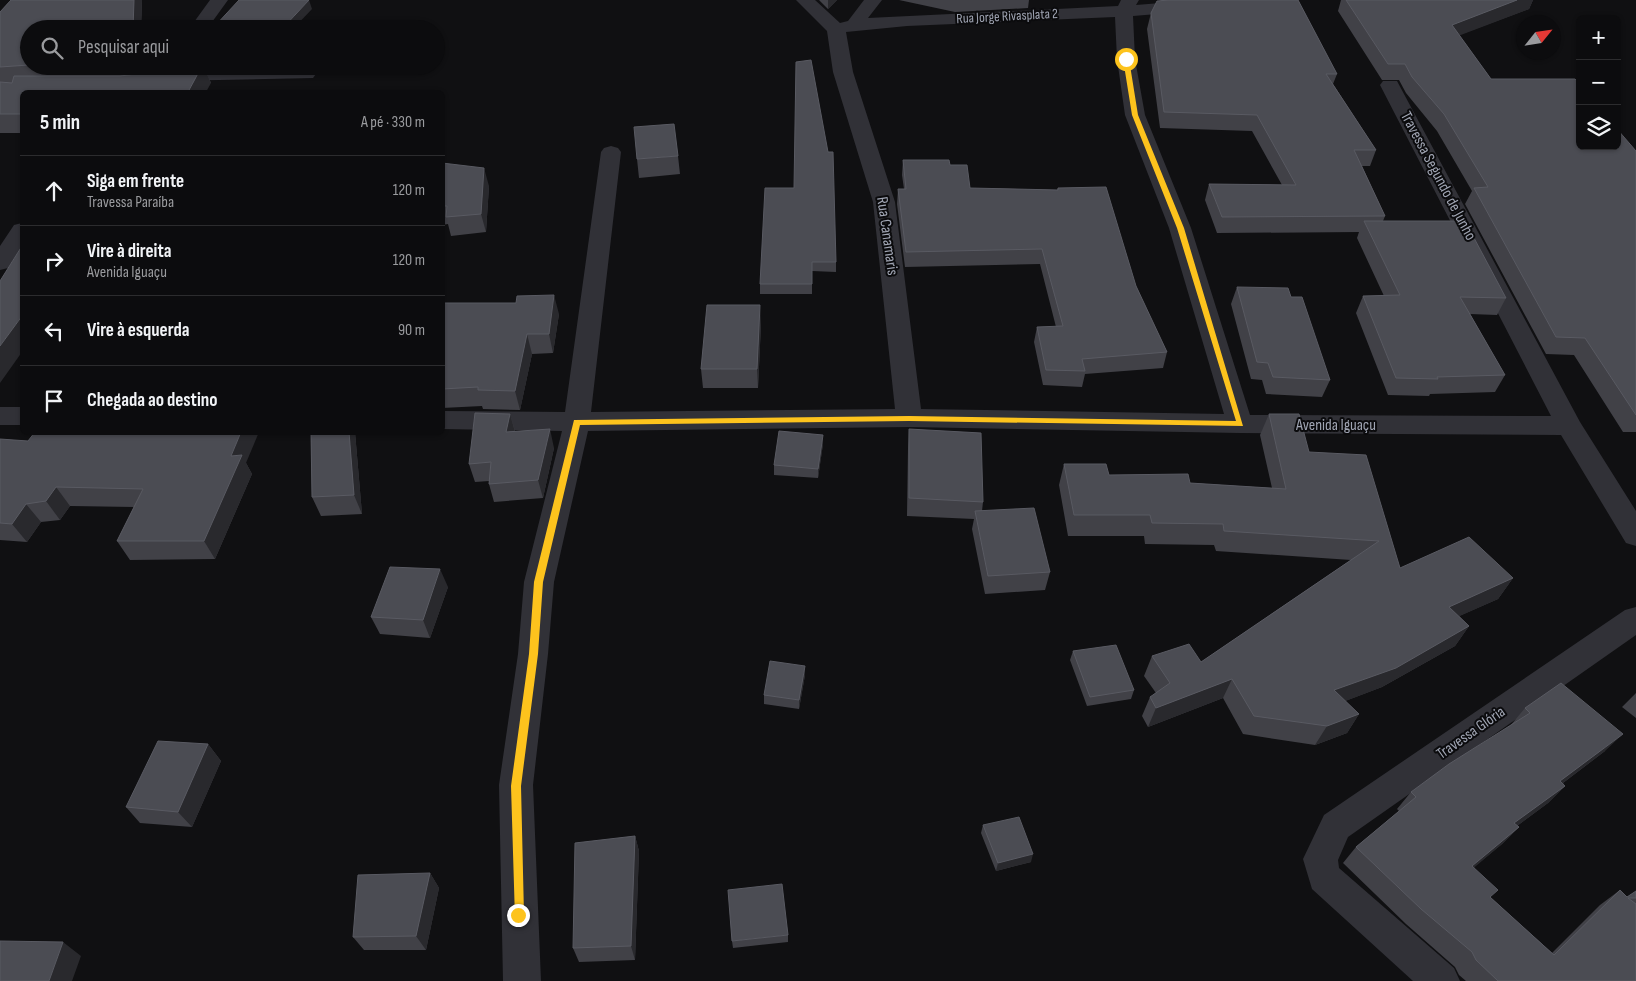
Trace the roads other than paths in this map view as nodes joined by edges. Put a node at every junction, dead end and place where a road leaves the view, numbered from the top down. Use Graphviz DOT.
graph roads {
  1 [pos="219,0"];
  2 [pos="805,0"];
  3 [pos="874,0"];
  4 [pos="1267,0"];
  5 [pos="1127,6"];
  6 [pos="205,20"];
  7 [pos="845,27"];
  8 [pos="1390,85"];
  9 [pos="611,152"];
  10 [pos="20,233"];
  11 [pos="0,263"];
  12 [pos="0,416"];
  13 [pos="20,416"];
  14 [pos="909,418"];
  15 [pos="445,420"];
  16 [pos="577,422"];
  17 [pos="1240,424"];
  18 [pos="1569,426"];
  19 [pos="1636,535"];
  20 [pos="1636,619"];
  21 [pos="522,981"];
  22 [pos="1441,981"];
  1 -- 6 [label="street"];
  2 -- 7 [label="street"];
  3 -- 7 [label="street"];
  4 -- 5 [label="street, Rua Jorge Rivasplata 2"];
  5 -- 7 [label="street, Rua Jorge Rivasplata 2"];
  5 -- 17 [label="street"];
  7 -- 14 [label="street, Rua Canamaris"];
  8 -- 18 [label="street, Travessa Segundo de Junho"];
  9 -- 16 [label="street"];
  10 -- 11 [label="street"];
  12 -- 13 [label="street"];
  14 -- 16 [label="street, Avenida Iguaçu"];
  14 -- 17 [label="street, Avenida Iguaçu"];
  15 -- 16 [label="street, Avenida Iguaçu"];
  16 -- 21 [label="street"];
  17 -- 18 [label="street, Avenida Iguaçu"];
  18 -- 19 [label="street, Travessa Segundo de Junho"];
  20 -- 22 [label="street, Travessa Glória"];
}
